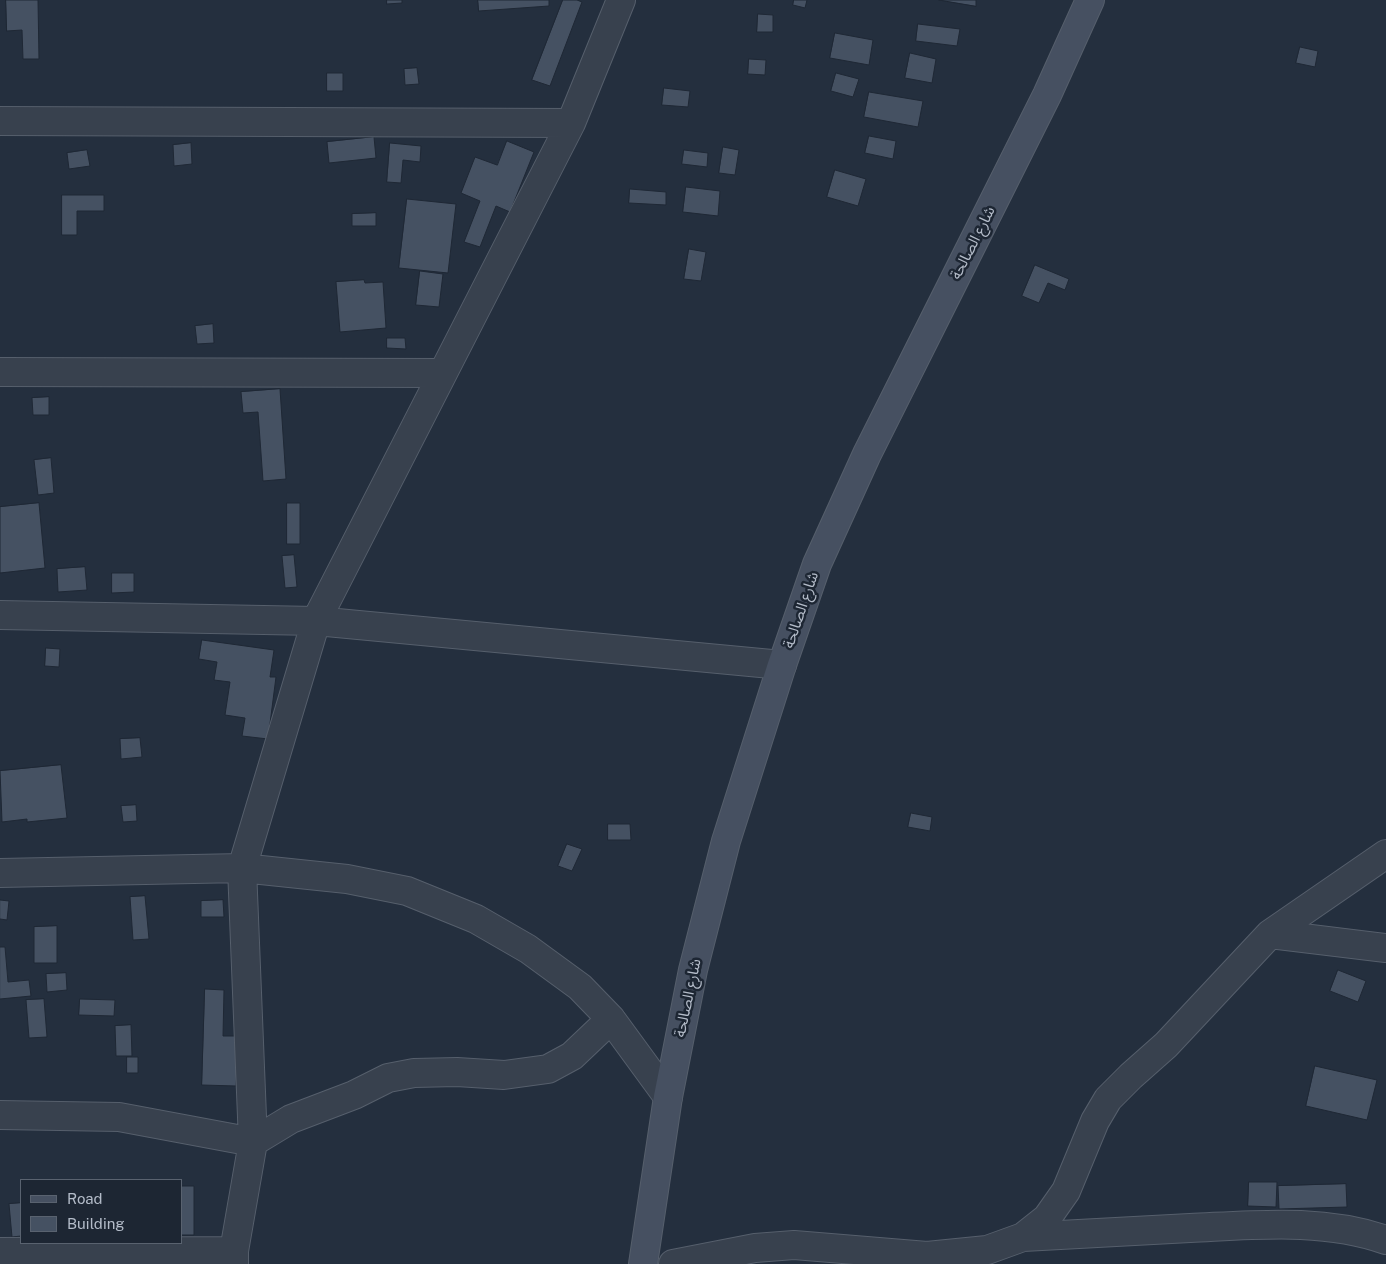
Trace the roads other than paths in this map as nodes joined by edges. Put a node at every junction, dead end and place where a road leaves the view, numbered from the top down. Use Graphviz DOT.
graph roads {
  1 [pos="621,0"];
  2 [pos="1090,0"];
  3 [pos="0,121"];
  4 [pos="571,123"];
  5 [pos="0,372"];
  6 [pos="442,373"];
  7 [pos="0,615"];
  8 [pos="316,621"];
  9 [pos="782,665"];
  10 [pos="1386,854"];
  11 [pos="242,868"];
  12 [pos="0,873"];
  13 [pos="1270,934"];
  14 [pos="1386,948"];
  15 [pos="611,1019"];
  16 [pos="668,1098"];
  17 [pos="0,1115"];
  18 [pos="253,1142"];
  19 [pos="1023,1237"];
  20 [pos="1386,1240"];
  21 [pos="0,1252"];
  22 [pos="234,1257"];
  23 [pos="643,1264"];
  24 [pos="674,1264"];
  1 -- 4 [label="street"];
  2 -- 9 [label="main road, شارع الصالحة"];
  3 -- 4 [label="street"];
  4 -- 6 [label="street"];
  5 -- 6 [label="street"];
  6 -- 8 [label="street"];
  7 -- 8 [label="street"];
  8 -- 9 [label="street"];
  8 -- 11 [label="street"];
  9 -- 16 [label="main road, شارع الصالحة"];
  10 -- 13 [label="street"];
  11 -- 12 [label="street"];
  11 -- 15 [label="street"];
  11 -- 18 [label="street"];
  13 -- 14 [label="street"];
  13 -- 19 [label="street"];
  15 -- 16 [label="street"];
  15 -- 18 [label="street"];
  16 -- 23 [label="main road, شارع الصالحة"];
  17 -- 18 [label="street"];
  18 -- 22 [label="street"];
  19 -- 20 [label="street"];
  19 -- 24 [label="street"];
  21 -- 22 [label="street"];
}
